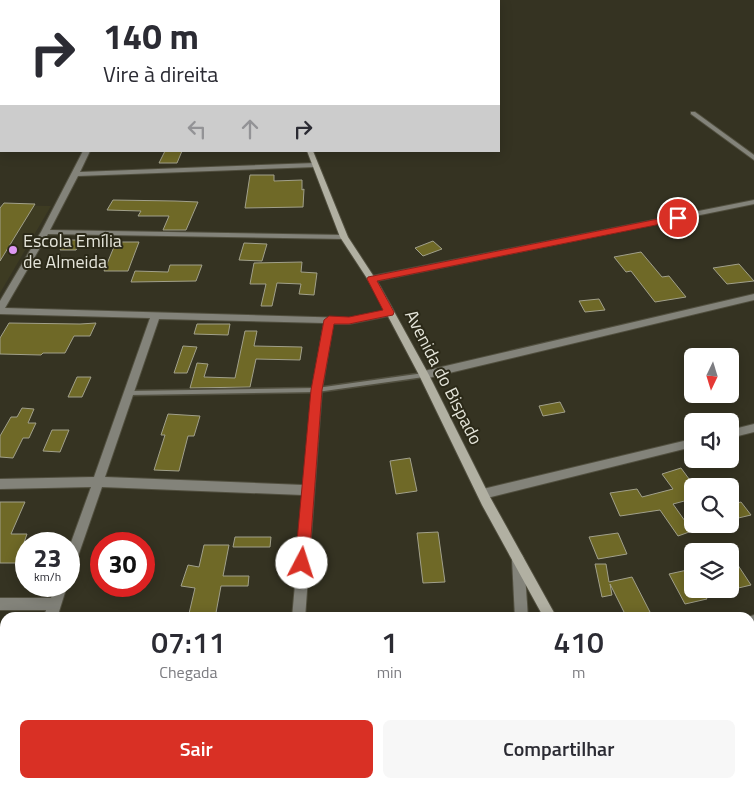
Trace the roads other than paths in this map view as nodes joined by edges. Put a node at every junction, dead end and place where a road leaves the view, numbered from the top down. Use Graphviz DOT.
graph roads {
  1 [pos="693,113"];
  2 [pos="86,152"];
  3 [pos="310,152"];
  4 [pos="754,158"];
  5 [pos="314,165"];
  6 [pos="75,174"];
  7 [pos="754,202"];
  8 [pos="45,232"];
  9 [pos="344,237"];
  10 [pos="372,279"];
  11 [pos="754,297"];
  12 [pos="0,310"];
  13 [pos="389,312"];
  14 [pos="156,315"];
  15 [pos="329,320"];
  16 [pos="424,375"];
  17 [pos="317,390"];
  18 [pos="129,392"];
  19 [pos="754,428"];
  20 [pos="739,432"];
  21 [pos="684,445"];
  22 [pos="98,482"];
  23 [pos="0,484"];
  24 [pos="308,490"];
  25 [pos="483,494"];
  26 [pos="80,534"];
  27 [pos="518,556"];
  28 [pos="57,597"];
  29 [pos="0,604"];
  30 [pos="55,604"];
  31 [pos="52,612"];
  32 [pos="298,612"];
  33 [pos="522,612"];
  34 [pos="548,612"];
  1 -- 4 [label="street"];
  2 -- 6 [label="street"];
  3 -- 5 [label="main road, Avenida do Bispado"];
  5 -- 6 [label="street"];
  5 -- 9 [label="main road, Avenida do Bispado"];
  6 -- 8 [label="street"];
  7 -- 10 [label="street"];
  8 -- 9 [label="street"];
  8 -- 12 [label="street"];
  9 -- 10 [label="main road, Avenida do Bispado"];
  10 -- 13 [label="main road, Avenida do Bispado"];
  11 -- 16 [label="street"];
  12 -- 14 [label="street"];
  13 -- 15 [label="street"];
  13 -- 16 [label="main road, Avenida do Bispado"];
  14 -- 15 [label="street"];
  14 -- 18 [label="street"];
  15 -- 17 [label="street"];
  16 -- 17 [label="lane"];
  16 -- 25 [label="main road, Avenida do Bispado"];
  17 -- 18 [label="lane"];
  17 -- 24 [label="street"];
  18 -- 22 [label="street"];
  19 -- 20 [label="street"];
  21 -- 25 [label="street"];
  22 -- 23 [label="street"];
  22 -- 24 [label="street"];
  22 -- 26 [label="street"];
  24 -- 32 [label="street"];
  25 -- 27 [label="main road, Avenida do Bispado"];
  27 -- 33 [label="street"];
  27 -- 34 [label="main road, Avenida do Bispado"];
  28 -- 30 [label="street"];
  29 -- 30 [label="street"];
  30 -- 31 [label="street"];
}
